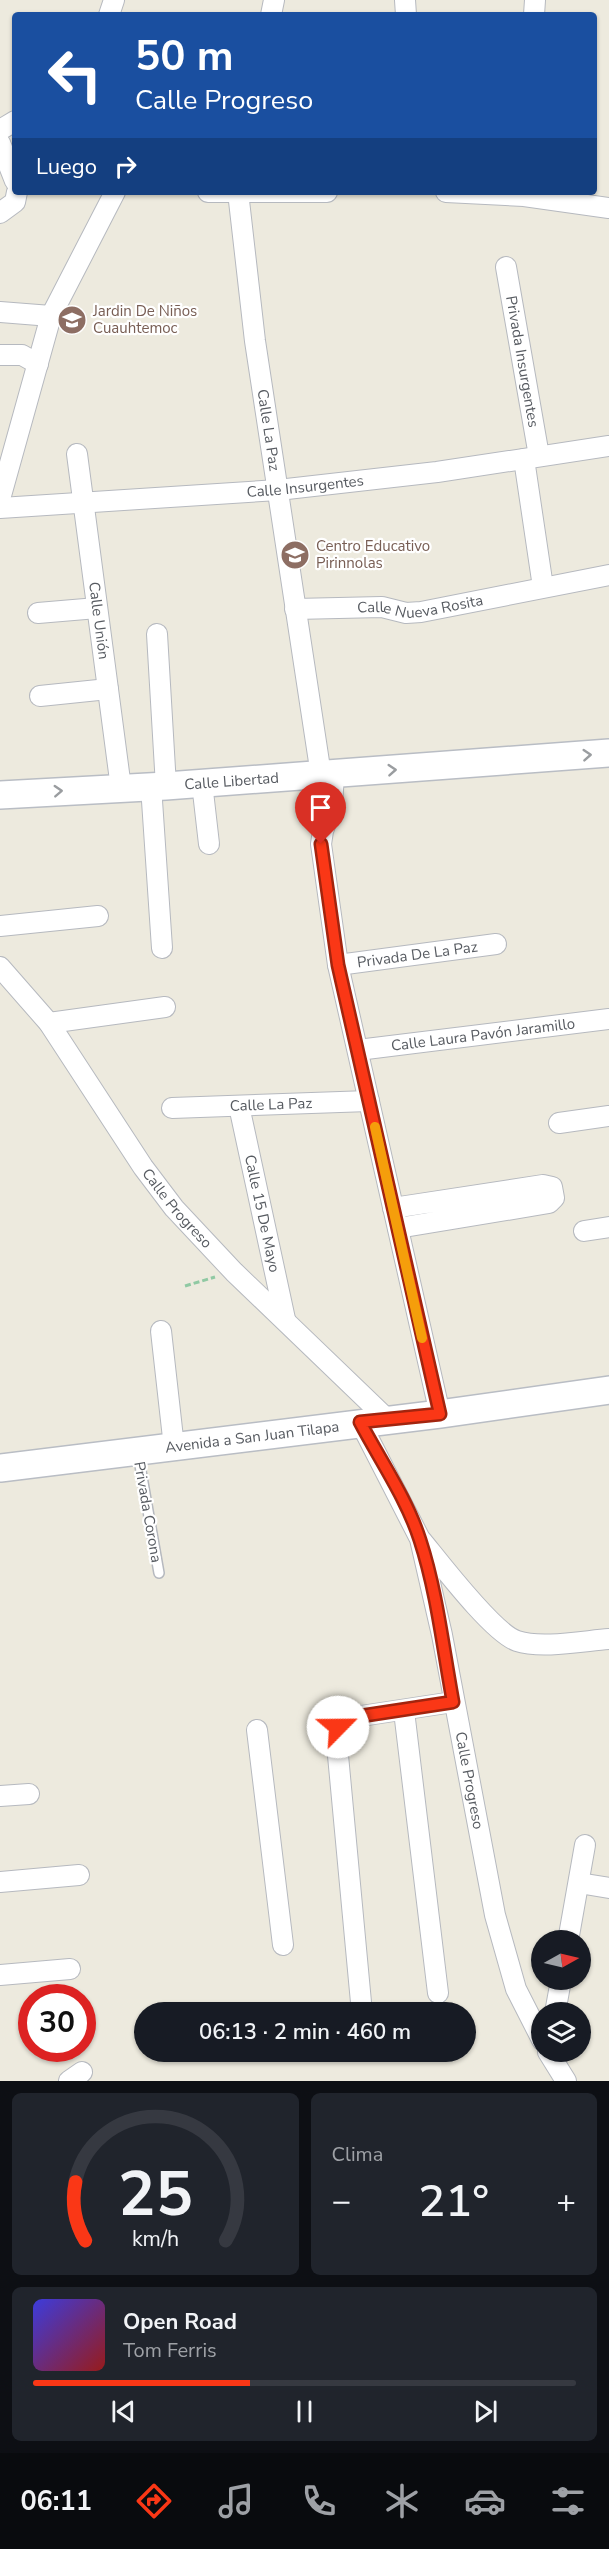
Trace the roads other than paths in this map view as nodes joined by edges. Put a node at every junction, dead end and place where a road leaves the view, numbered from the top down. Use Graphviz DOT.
graph roads {
  1 [pos="0,143"];
  2 [pos="12,173"];
  3 [pos="16,195"];
  4 [pos="114,195"];
  5 [pos="238,195"];
  6 [pos="530,195"];
  7 [pos="609,208"];
  8 [pos="0,213"];
  9 [pos="506,267"];
  10 [pos="0,312"];
  11 [pos="51,316"];
  12 [pos="0,355"];
  13 [pos="38,364"];
  14 [pos="609,446"];
  15 [pos="77,454"];
  16 [pos="532,458"];
  17 [pos="278,490"];
  18 [pos="0,499"];
  19 [pos="84,503"];
  20 [pos="0,508"];
  21 [pos="609,575"];
  22 [pos="543,587"];
  23 [pos="97,608"];
  24 [pos="295,609"];
  25 [pos="38,613"];
  26 [pos="157,634"];
  27 [pos="108,689"];
  28 [pos="40,696"];
  29 [pos="609,753"];
  30 [pos="328,774"];
  31 [pos="202,783"];
  32 [pos="159,786"];
  33 [pos="121,788"];
  34 [pos="0,795"];
  35 [pos="209,844"];
  36 [pos="98,916"];
  37 [pos="0,926"];
  38 [pos="496,944"];
  39 [pos="162,948"];
  40 [pos="338,965"];
  41 [pos="0,967"];
  42 [pos="165,1007"];
  43 [pos="609,1019"];
  44 [pos="49,1023"];
  45 [pos="358,1050"];
  46 [pos="369,1101"];
  47 [pos="239,1106"];
  48 [pos="172,1108"];
  49 [pos="609,1116"];
  50 [pos="559,1123"];
  51 [pos="393,1208"];
  52 [pos="426,1213"];
  53 [pos="609,1227"];
  54 [pos="398,1228"];
  55 [pos="584,1231"];
  56 [pos="285,1319"];
  57 [pos="161,1331"];
  58 [pos="609,1390"];
  59 [pos="440,1414"];
  60 [pos="388,1420"];
  61 [pos="360,1422"];
  62 [pos="174,1447"];
  63 [pos="137,1451"];
  64 [pos="0,1468"];
  65 [pos="420,1539"];
  66 [pos="159,1573"];
  67 [pos="609,1639"];
  68 [pos="453,1702"];
  69 [pos="404,1711"];
  70 [pos="257,1730"];
  71 [pos="29,1794"];
  72 [pos="0,1796"];
  73 [pos="585,1845"];
  74 [pos="79,1875"];
  75 [pos="0,1882"];
  76 [pos="579,1883"];
  77 [pos="609,1888"];
  78 [pos="570,1930"];
  79 [pos="283,1945"];
  80 [pos="70,1968"];
  81 [pos="0,1975"];
  82 [pos="438,1993"];
  83 [pos="361,2002"];
  84 [pos="531,2018"];
  85 [pos="554,2062"];
  86 [pos="566,2081"];
  1 -- 2 [label="street"];
  3 -- 8 [label="street"];
  4 -- 11 [label="street"];
  5 -- 17 [label="street, Calle La Paz"];
  6 -- 7 [label="street"];
  9 -- 16 [label="street, Privada Insurgentes"];
  10 -- 11 [label="street"];
  11 -- 13 [label="street"];
  12 -- 13 [label="street"];
  13 -- 18 [label="street"];
  14 -- 16 [label="street, Calle Insurgentes"];
  15 -- 19 [label="street, Calle Unión"];
  16 -- 17 [label="street, Calle Insurgentes"];
  16 -- 22 [label="street"];
  17 -- 19 [label="street, Calle Insurgentes"];
  17 -- 24 [label="street, Calle La Paz"];
  19 -- 20 [label="street, Calle Insurgentes"];
  19 -- 23 [label="street, Calle Unión"];
  21 -- 22 [label="street, Calle Nueva Rosita"];
  22 -- 24 [label="street, Calle Nueva Rosita"];
  23 -- 25 [label="street"];
  23 -- 27 [label="street, Calle Unión"];
  24 -- 30 [label="street, Calle La Paz"];
  26 -- 32 [label="street"];
  27 -- 28 [label="street"];
  27 -- 33 [label="street, Calle Unión"];
  30 -- 29 [label="main road, Calle Libertad, one-way"];
  30 -- 31 [label="main road, Calle Libertad"];
  30 -- 40 [label="street"];
  31 -- 32 [label="main road, Calle Libertad"];
  31 -- 35 [label="street"];
  32 -- 33 [label="main road, Calle Libertad"];
  32 -- 39 [label="street"];
  34 -- 33 [label="main road, Calle Libertad, one-way"];
  36 -- 37 [label="street"];
  38 -- 40 [label="street, Privada De La Paz"];
  40 -- 45 [label="street"];
  41 -- 44 [label="street, Calle Progreso"];
  42 -- 44 [label="street"];
  43 -- 45 [label="street, Calle Laura Pavón Jaramillo"];
  44 -- 56 [label="street, Calle Progreso"];
  45 -- 46 [label="street"];
  46 -- 47 [label="street, Calle La Paz"];
  46 -- 51 [label="street"];
  47 -- 48 [label="street, Calle La Paz"];
  47 -- 56 [label="street, Calle 15 De Mayo"];
  49 -- 50 [label="street"];
  51 -- 52 [label="street"];
  51 -- 54 [label="street"];
  52 -- 52 [label="street"];
  52 -- 54 [label="street"];
  53 -- 55 [label="street"];
  54 -- 59 [label="street"];
  56 -- 60 [label="street, Calle Progreso"];
  57 -- 62 [label="street"];
  58 -- 59 [label="main road, Avenida a San Juan Tilapa"];
  59 -- 60 [label="main road, Avenida a San Juan Tilapa"];
  60 -- 61 [label="main road, Avenida a San Juan Tilapa"];
  61 -- 62 [label="main road, Avenida a San Juan Tilapa"];
  61 -- 65 [label="street, Calle Progreso"];
  62 -- 63 [label="main road, Avenida a San Juan Tilapa"];
  63 -- 64 [label="main road, Avenida a San Juan Tilapa"];
  63 -- 66 [label="lane, Privada Corona"];
  65 -- 67 [label="street"];
  65 -- 68 [label="street, Calle Progreso"];
  68 -- 69 [label="street"];
  68 -- 84 [label="street, Calle Progreso"];
  69 -- 82 [label="street"];
  69 -- 83 [label="street"];
  70 -- 79 [label="street"];
  71 -- 72 [label="street"];
  73 -- 76 [label="street"];
  74 -- 75 [label="street"];
  76 -- 77 [label="street"];
  76 -- 78 [label="street"];
  80 -- 81 [label="street"];
  85 -- 86 [label="street"];
}
